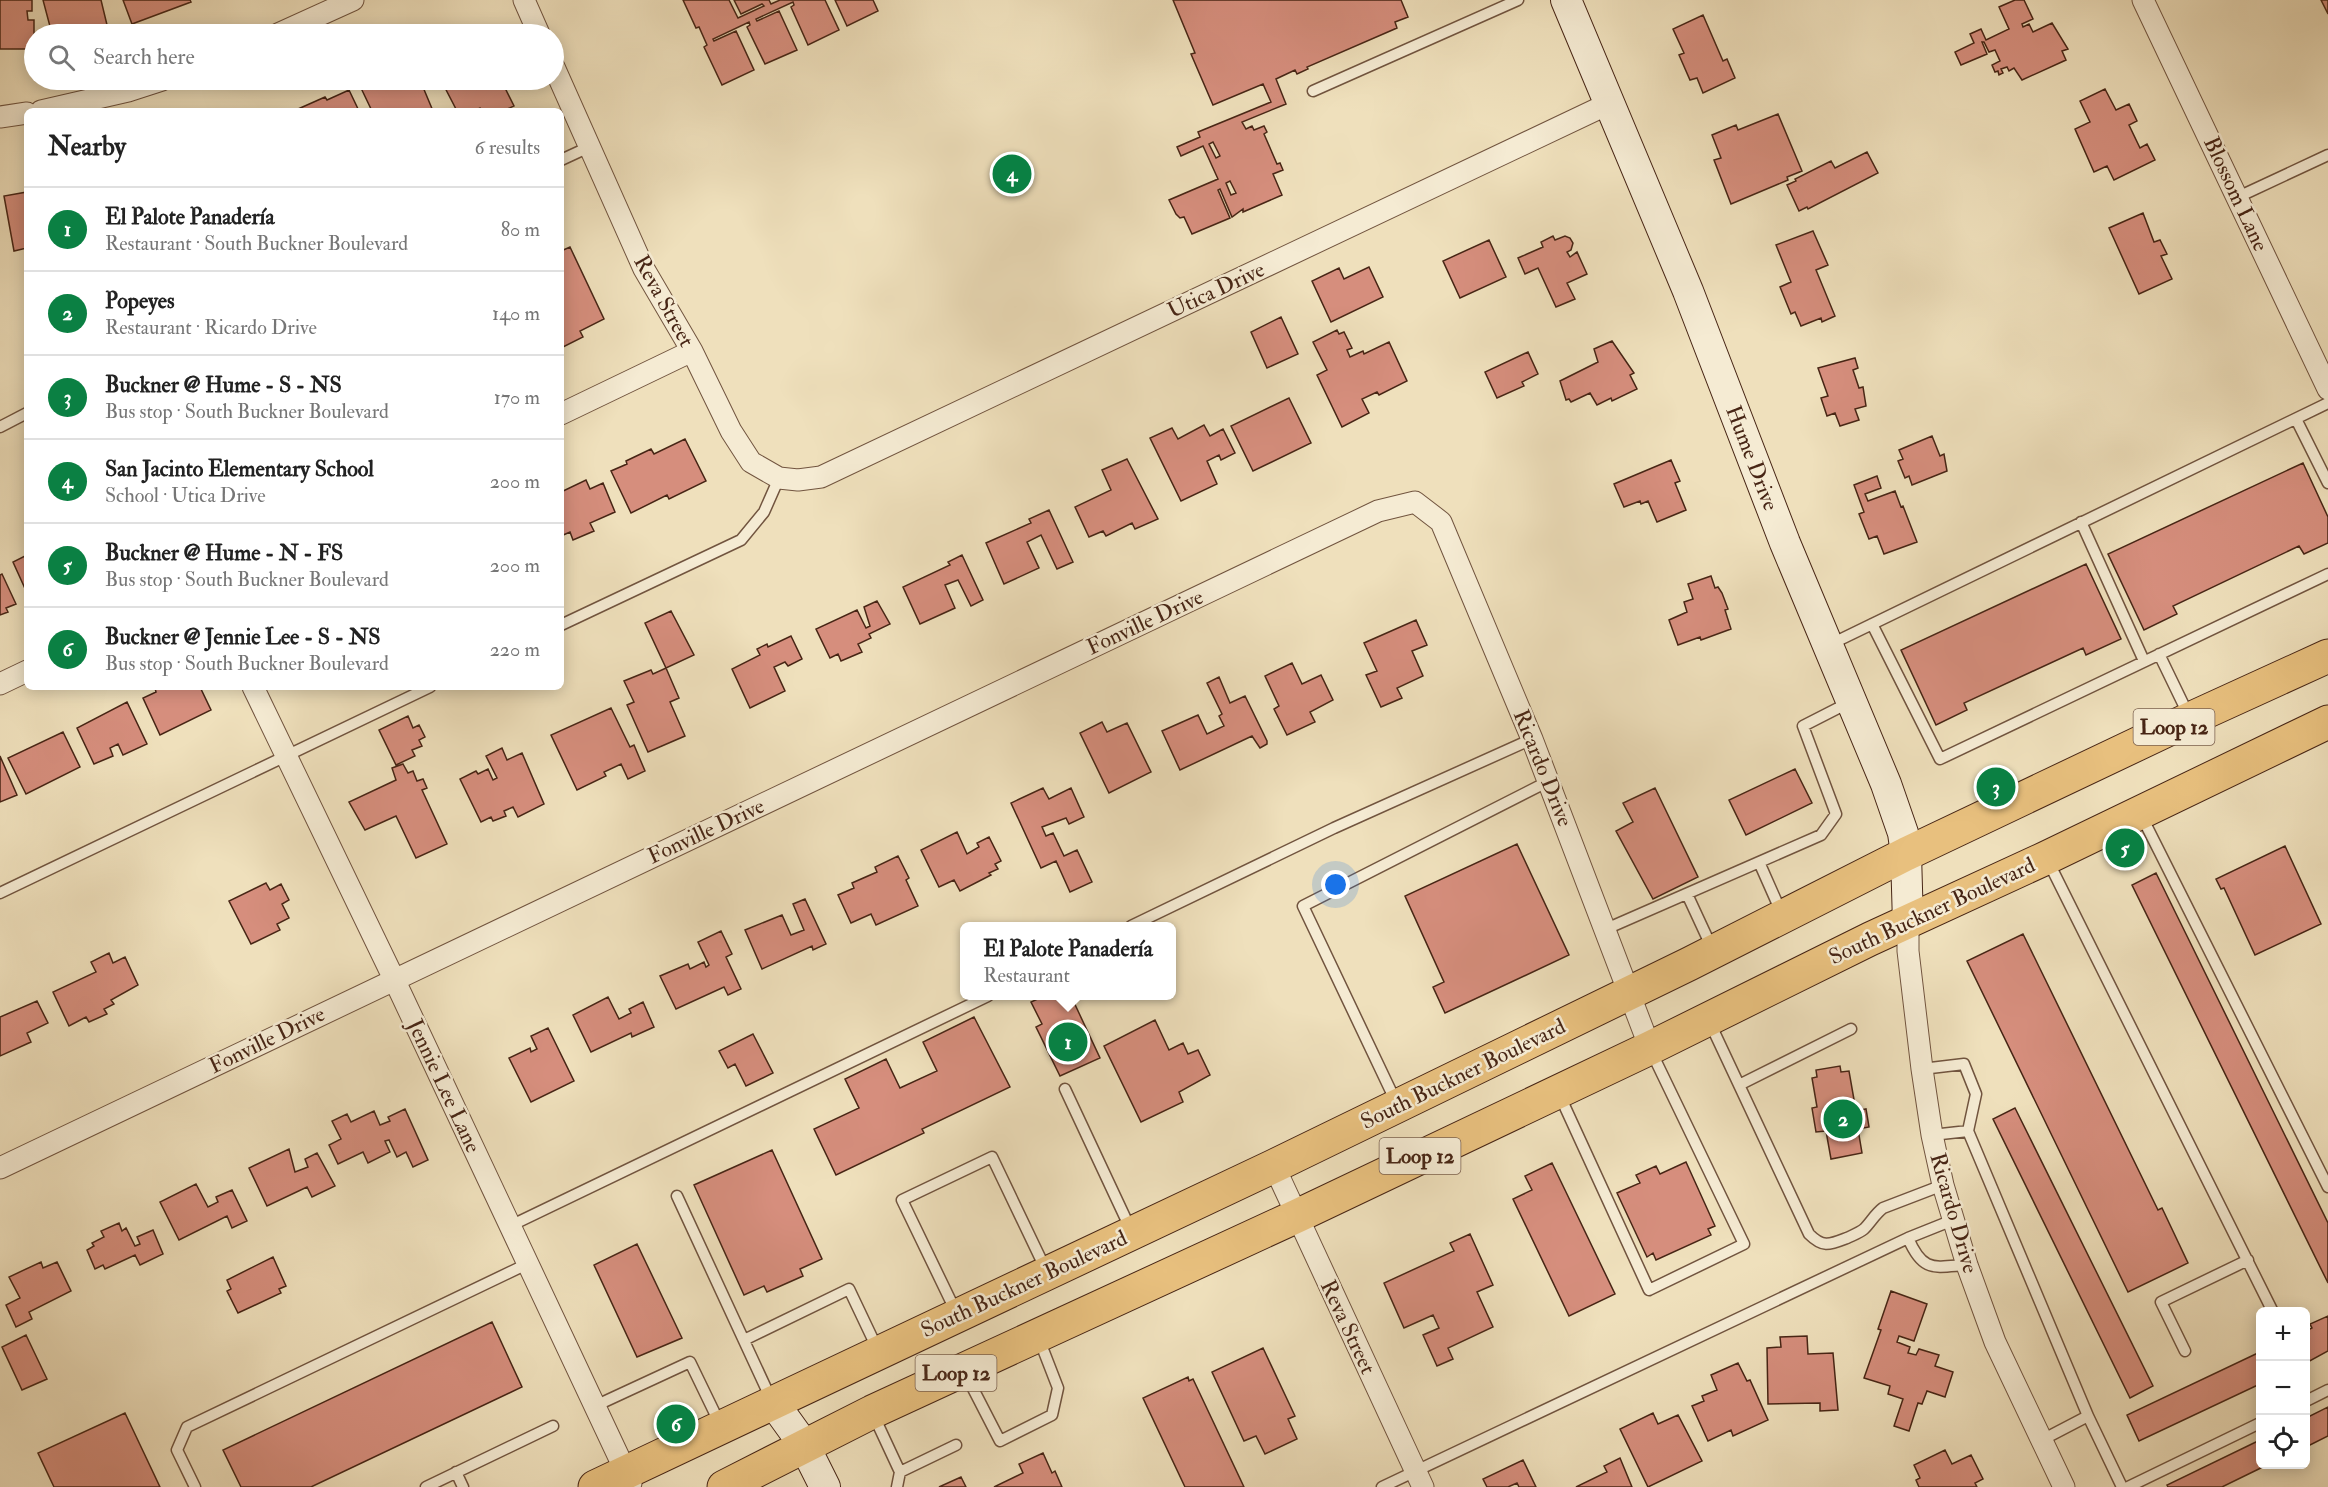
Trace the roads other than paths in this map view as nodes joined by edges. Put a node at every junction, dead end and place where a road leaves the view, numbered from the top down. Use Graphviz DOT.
graph roads {
  1 [pos="353,0"];
  2 [pos="524,0"];
  3 [pos="1518,0"];
  4 [pos="1566,0"];
  5 [pos="2144,0"];
  6 [pos="300,24"];
  7 [pos="535,24"];
  8 [pos="131,90"];
  9 [pos="564,90"];
  10 [pos="1313,91"];
  11 [pos="1610,103"];
  12 [pos="54,108"];
  13 [pos="24,113"];
  14 [pos="0,117"];
  15 [pos="589,147"];
  16 [pos="2328,155"];
  17 [pos="564,159"];
  18 [pos="2238,197"];
  19 [pos="692,351"];
  20 [pos="2328,389"];
  21 [pos="2328,403"];
  22 [pos="564,413"];
  23 [pos="24,415"];
  24 [pos="2296,419"];
  25 [pos="0,427"];
  26 [pos="821,477"];
  27 [pos="778,478"];
  28 [pos="2328,483"];
  29 [pos="1415,502"];
  30 [pos="2081,522"];
  31 [pos="2328,574"];
  32 [pos="564,624"];
  33 [pos="1872,624"];
  34 [pos="1828,645"];
  35 [pos="2159,654"];
  36 [pos="2328,656"];
  37 [pos="2144,661"];
  38 [pos="24,672"];
  39 [pos="0,684"];
  40 [pos="254,690"];
  41 [pos="424,690"];
  42 [pos="1852,702"];
  43 [pos="2190,719"];
  44 [pos="2328,722"];
  45 [pos="1532,739"];
  46 [pos="286,755"];
  47 [pos="1549,781"];
  48 [pos="2140,814"];
  49 [pos="1906,854"];
  50 [pos="2046,858"];
  51 [pos="1759,862"];
  52 [pos="0,893"];
  53 [pos="1688,894"];
  54 [pos="1783,917"];
  55 [pos="1141,922"];
  56 [pos="1908,922"];
  57 [pos="1606,929"];
  58 [pos="1713,951"];
  59 [pos="394,980"];
  60 [pos="1629,993"];
  61 [pos="980,1000"];
  62 [pos="1708,1019"];
  63 [pos="1851,1029"];
  64 [pos="1650,1048"];
  65 [pos="1922,1069"];
  66 [pos="1739,1085"];
  67 [pos="1065,1089"];
  68 [pos="1557,1091"];
  69 [pos="1398,1106"];
  70 [pos="1968,1131"];
  71 [pos="1932,1135"];
  72 [pos="1274,1166"];
  73 [pos="0,1168"];
  74 [pos="1943,1185"];
  75 [pos="2328,1187"];
  76 [pos="677,1196"];
  77 [pos="1297,1216"];
  78 [pos="1953,1220"];
  79 [pos="510,1226"];
  80 [pos="1132,1233"];
  81 [pos="1908,1239"];
  82 [pos="2248,1260"];
  83 [pos="527,1264"];
  84 [pos="1967,1266"];
  85 [pos="1048,1273"];
  86 [pos="2272,1307"];
  87 [pos="957,1315"];
  88 [pos="1038,1335"];
  89 [pos="744,1340"];
  90 [pos="2185,1351"];
  91 [pos="879,1352"];
  92 [pos="963,1370"];
  93 [pos="2328,1390"];
  94 [pos="2310,1399"];
  95 [pos="773,1402"];
  96 [pos="596,1407"];
  97 [pos="872,1412"];
  98 [pos="2088,1416"];
  99 [pos="553,1425"];
  100 [pos="2256,1425"];
  101 [pos="721,1427"];
  102 [pos="2042,1440"];
  103 [pos="804,1445"];
  104 [pos="956,1445"];
  105 [pos="456,1472"];
  106 [pos="900,1472"];
  107 [pos="1419,1479"];
  108 [pos="629,1480"];
  109 [pos="195,1487"];
  110 [pos="426,1487"];
  111 [pos="463,1487"];
  112 [pos="594,1487"];
  113 [pos="724,1487"];
  114 [pos="825,1487"];
  115 [pos="897,1487"];
  116 [pos="1383,1487"];
  117 [pos="2064,1487"];
  118 [pos="2122,1487"];
  119 [pos="2128,1487"];
  1 -- 6 [label="street"];
  2 -- 7 [label="street"];
  3 -- 10 [label="lane"];
  4 -- 11 [label="street, Hume Drive"];
  5 -- 18 [label="street, Blossom Lane"];
  8 -- 12 [label="street"];
  9 -- 15 [label="street, Reva Street"];
  11 -- 26 [label="street, Utica Drive"];
  11 -- 34 [label="street, Hume Drive"];
  13 -- 14 [label="street"];
  15 -- 17 [label="lane"];
  15 -- 19 [label="street, Reva Street"];
  16 -- 18 [label="lane"];
  18 -- 20 [label="street, Blossom Lane"];
  19 -- 22 [label="street"];
  19 -- 27 [label="street, Reva Street"];
  21 -- 24 [label="lane"];
  23 -- 25 [label="lane"];
  24 -- 28 [label="lane"];
  24 -- 30 [label="lane"];
  26 -- 27 [label="street, Reva Street"];
  27 -- 32 [label="lane"];
  29 -- 45 [label="street, Ricardo Drive"];
  29 -- 59 [label="street, Fonville Drive"];
  30 -- 33 [label="lane"];
  30 -- 37 [label="lane"];
  31 -- 35 [label="lane"];
  33 -- 34 [label="lane"];
  33 -- 37 [label="lane"];
  34 -- 42 [label="street, Hume Drive"];
  35 -- 37 [label="lane"];
  35 -- 43 [label="lane"];
  36 -- 43 [label="main road, South Buckner Boulevard / Loop 12"];
  38 -- 39 [label="street"];
  40 -- 46 [label="street, Jennie Lee Lane"];
  41 -- 46 [label="lane"];
  42 -- 49 [label="street, Hume Drive"];
  42 -- 51 [label="lane"];
  43 -- 49 [label="main road, South Buckner Boulevard / Loop 12"];
  44 -- 48 [label="main road, South Buckner Boulevard / Loop 12"];
  45 -- 47 [label="street, Ricardo Drive"];
  45 -- 55 [label="lane"];
  46 -- 52 [label="lane"];
  46 -- 59 [label="street, Jennie Lee Lane"];
  47 -- 57 [label="street, Ricardo Drive"];
  47 -- 69 [label="lane"];
  48 -- 50 [label="main road, South Buckner Boulevard / Loop 12"];
  48 -- 75 [label="lane"];
  49 -- 54 [label="main road, South Buckner Boulevard / Loop 12"];
  49 -- 56 [label="street, Hume Drive"];
  50 -- 56 [label="main road, South Buckner Boulevard / Loop 12"];
  50 -- 82 [label="lane"];
  51 -- 53 [label="lane"];
  51 -- 54 [label="lane"];
  53 -- 57 [label="lane"];
  53 -- 58 [label="lane"];
  54 -- 58 [label="main road, South Buckner Boulevard / Loop 12"];
  56 -- 62 [label="main road, South Buckner Boulevard / Loop 12"];
  56 -- 65 [label="street, Ricardo Drive"];
  57 -- 60 [label="street, Ricardo Drive"];
  58 -- 60 [label="main road, South Buckner Boulevard / Loop 12"];
  59 -- 73 [label="street, Fonville Drive"];
  59 -- 79 [label="street, Jennie Lee Lane"];
  60 -- 64 [label="street, Ricardo Drive"];
  60 -- 69 [label="main road, South Buckner Boulevard / Loop 12"];
  61 -- 79 [label="lane"];
  62 -- 64 [label="main road, South Buckner Boulevard / Loop 12"];
  62 -- 66 [label="lane"];
  63 -- 66 [label="lane"];
  64 -- 68 [label="main road, South Buckner Boulevard / Loop 12"];
  64 -- 68 [label="lane"];
  65 -- 70 [label="lane"];
  65 -- 71 [label="street, Ricardo Drive"];
  66 -- 74 [label="lane"];
  67 -- 80 [label="lane"];
  68 -- 77 [label="main road, South Buckner Boulevard / Loop 12"];
  69 -- 72 [label="main road, South Buckner Boulevard / Loop 12"];
  70 -- 71 [label="lane"];
  70 -- 98 [label="lane"];
  71 -- 74 [label="street, Ricardo Drive"];
  72 -- 77 [label="street, Reva Street"];
  72 -- 80 [label="main road, South Buckner Boulevard / Loop 12"];
  74 -- 78 [label="street, Ricardo Drive"];
  76 -- 89 [label="lane"];
  77 -- 88 [label="main road, South Buckner Boulevard / Loop 12"];
  77 -- 107 [label="street, Reva Street"];
  78 -- 81 [label="lane"];
  78 -- 84 [label="street, Ricardo Drive"];
  79 -- 83 [label="street, Jennie Lee Lane"];
  80 -- 85 [label="main road, South Buckner Boulevard / Loop 12"];
  81 -- 84 [label="lane"];
  81 -- 107 [label="lane"];
  82 -- 86 [label="lane"];
  82 -- 90 [label="lane"];
  83 -- 96 [label="street, Jennie Lee Lane"];
  83 -- 109 [label="lane"];
  84 -- 102 [label="street, Ricardo Drive"];
  85 -- 87 [label="main road, South Buckner Boulevard / Loop 12"];
  85 -- 87 [label="lane"];
  87 -- 91 [label="main road, South Buckner Boulevard / Loop 12"];
  88 -- 92 [label="main road, South Buckner Boulevard / Loop 12"];
  88 -- 92 [label="lane"];
  89 -- 91 [label="lane"];
  89 -- 95 [label="lane"];
  91 -- 95 [label="main road, South Buckner Boulevard / Loop 12"];
  92 -- 97 [label="main road, South Buckner Boulevard / Loop 12"];
  93 -- 94 [label="lane"];
  95 -- 101 [label="main road, South Buckner Boulevard / Loop 12"];
  95 -- 103 [label="street"];
  96 -- 101 [label="lane"];
  96 -- 108 [label="street, Jennie Lee Lane"];
  97 -- 103 [label="main road, South Buckner Boulevard / Loop 12"];
  97 -- 106 [label="lane"];
  98 -- 102 [label="lane"];
  98 -- 118 [label="lane"];
  99 -- 105 [label="lane"];
  100 -- 119 [label="lane"];
  101 -- 108 [label="main road, South Buckner Boulevard / Loop 12"];
  102 -- 117 [label="street, Ricardo Drive"];
  103 -- 113 [label="main road, South Buckner Boulevard / Loop 12"];
  103 -- 114 [label="street"];
  104 -- 106 [label="lane"];
  105 -- 110 [label="lane"];
  105 -- 111 [label="lane"];
  106 -- 115 [label="lane"];
  107 -- 116 [label="lane"];
  108 -- 112 [label="main road, South Buckner Boulevard / Loop 12"];
}
